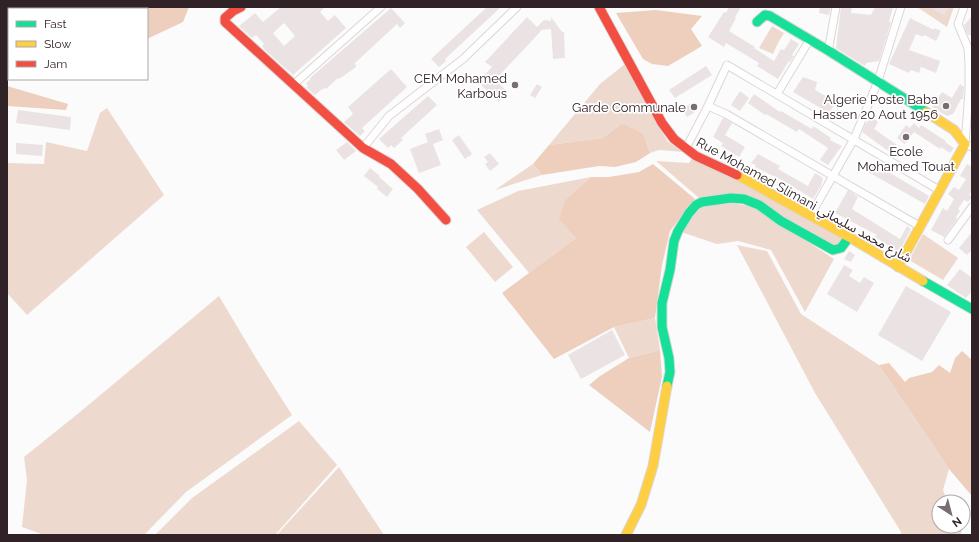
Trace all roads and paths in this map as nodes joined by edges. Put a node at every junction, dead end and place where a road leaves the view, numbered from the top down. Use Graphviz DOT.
graph roads {
  1 [pos="241,7"];
  2 [pos="381,7"];
  3 [pos="517,7"];
  4 [pos="599,7"];
  5 [pos="836,7"];
  6 [pos="901,7"];
  7 [pos="964,7"];
  8 [pos="757,22"];
  9 [pos="810,39"];
  10 [pos="829,51"];
  11 [pos="878,81"];
  12 [pos="293,84"];
  13 [pos="777,94"];
  14 [pos="708,106"];
  15 [pos="854,139"];
  16 [pos="968,145"];
  17 [pos="363,148"];
  18 [pos="686,148"];
  19 [pos="833,176"];
  20 [pos="939,190"];
  21 [pos="972,207"];
  22 [pos="810,216"];
  23 [pos="446,220"];
  24 [pos="921,227"];
  25 [pos="849,237"];
  26 [pos="948,240"];
  27 [pos="898,267"];
  28 [pos="970,306"];
  29 [pos="626,535"];
  1 -- 12 [label="street"];
  2 -- 12 [label="street"];
  3 -- 17 [label="street"];
  4 -- 18 [label="street, Rue Mohamed Slimani شارع محمد سليماني"];
  5 -- 10 [label="street"];
  6 -- 11 [label="street"];
  7 -- 16 [label="street"];
  8 -- 9 [label="street"];
  9 -- 10 [label="street"];
  9 -- 13 [label="street"];
  10 -- 11 [label="street"];
  11 -- 15 [label="street"];
  11 -- 16 [label="street"];
  12 -- 17 [label="street"];
  13 -- 14 [label="street"];
  13 -- 15 [label="street"];
  14 -- 18 [label="street"];
  14 -- 19 [label="street"];
  15 -- 19 [label="street"];
  15 -- 20 [label="street"];
  16 -- 20 [label="street"];
  17 -- 23 [label="street"];
  18 -- 22 [label="street, Rue Mohamed Slimani شارع محمد سليماني"];
  19 -- 22 [label="street"];
  19 -- 24 [label="street"];
  20 -- 24 [label="street"];
  21 -- 26 [label="street"];
  22 -- 25 [label="street, Rue Mohamed Slimani شارع محمد سليماني"];
  24 -- 27 [label="street"];
  25 -- 27 [label="street, Rue Mohamed Slimani شارع محمد سليماني"];
  25 -- 29 [label="street"];
  27 -- 28 [label="street, Rue Mohamed Slimani شارع محمد سليماني"];
}
